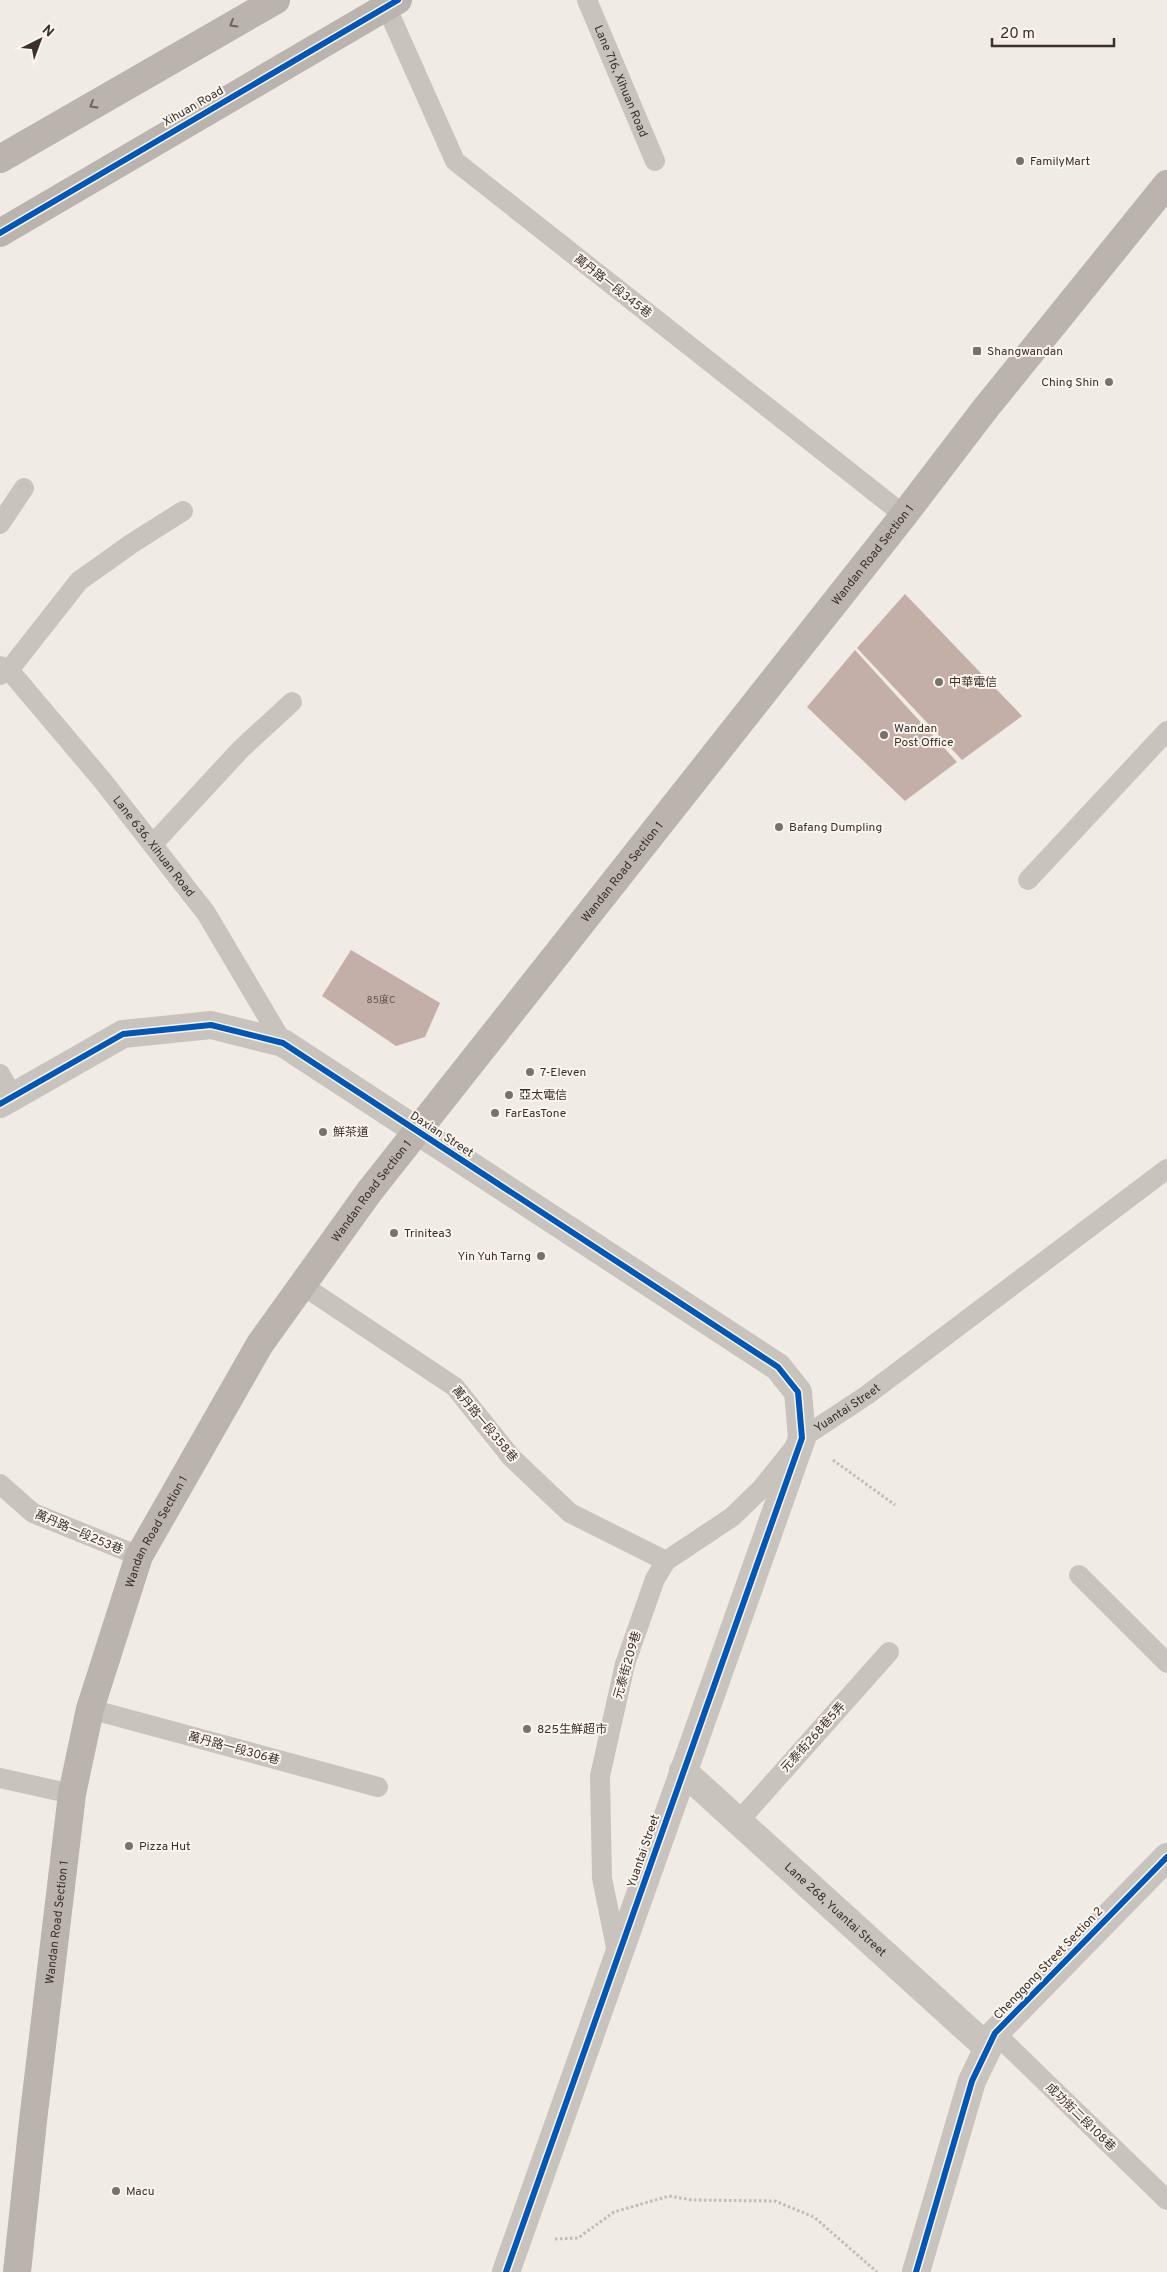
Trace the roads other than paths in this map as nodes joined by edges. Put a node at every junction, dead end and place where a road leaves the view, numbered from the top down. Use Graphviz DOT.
graph roads {
  1 [pos="276,0"];
  2 [pos="587,0"];
  3 [pos="392,3"];
  4 [pos="0,159"];
  5 [pos="655,160"];
  6 [pos="1167,184"];
  7 [pos="0,232"];
  8 [pos="24,488"];
  9 [pos="183,511"];
  10 [pos="904,515"];
  11 [pos="0,524"];
  12 [pos="3,670"];
  13 [pos="292,702"];
  14 [pos="1167,731"];
  15 [pos="153,844"];
  16 [pos="1028,880"];
  17 [pos="283,1044"];
  18 [pos="4,1092"];
  19 [pos="417,1132"];
  20 [pos="1167,1169"];
  21 [pos="302,1285"];
  22 [pos="802,1438"];
  23 [pos="0,1484"];
  24 [pos="139,1556"];
  25 [pos="666,1561"];
  26 [pos="1079,1575"];
  27 [pos="889,1652"];
  28 [pos="1167,1663"];
  29 [pos="90,1709"];
  30 [pos="683,1771"];
  31 [pos="0,1778"];
  32 [pos="378,1787"];
  33 [pos="72,1794"];
  34 [pos="738,1822"];
  35 [pos="1167,1857"];
  36 [pos="618,1957"];
  37 [pos="991,2041"];
  38 [pos="1167,2200"];
  39 [pos="17,2272"];
  40 [pos="506,2272"];
  41 [pos="916,2272"];
  1 -- 4 [label="main road, one-way"];
  2 -- 5 [label="lane, Lane 716, Xihuan Road"];
  3 -- 7 [label="main road, Xihuan Road"];
  3 -- 10 [label="lane, 萬丹路一段345巷"];
  6 -- 10 [label="main road, Wandan Road Section 1"];
  8 -- 11 [label="lane"];
  9 -- 12 [label="lane"];
  10 -- 19 [label="main road, Wandan Road Section 1"];
  12 -- 15 [label="lane, Lane 636, Xihuan Road"];
  13 -- 15 [label="lane"];
  14 -- 16 [label="lane"];
  15 -- 17 [label="lane, Lane 636, Xihuan Road"];
  17 -- 18 [label="street, Daxian Street"];
  17 -- 19 [label="street, Daxian Street"];
  19 -- 21 [label="main road, Wandan Road Section 1"];
  19 -- 22 [label="street, Daxian Street"];
  20 -- 22 [label="lane, Yuantai Street"];
  21 -- 24 [label="main road, Wandan Road Section 1"];
  21 -- 25 [label="lane, 萬丹路一段358巷"];
  22 -- 25 [label="lane, 元泰街209巷"];
  22 -- 30 [label="street, Yuantai Street"];
  23 -- 24 [label="lane, 萬丹路一段253巷"];
  24 -- 29 [label="main road, Wandan Road Section 1"];
  25 -- 36 [label="lane, 元泰街209巷"];
  26 -- 28 [label="lane"];
  27 -- 34 [label="lane, 元泰街268巷5弄"];
  29 -- 32 [label="lane, 萬丹路一段306巷"];
  29 -- 33 [label="main road, Wandan Road Section 1"];
  30 -- 34 [label="street, Lane 268, Yuantai Street"];
  30 -- 36 [label="street, Yuantai Street"];
  31 -- 33 [label="lane"];
  33 -- 39 [label="main road, Wandan Road Section 1"];
  34 -- 37 [label="street, Lane 268, Yuantai Street"];
  35 -- 37 [label="street, Chenggong Street Section 2"];
  36 -- 40 [label="street, Yuantai Street"];
  37 -- 38 [label="lane, 成功街二段108巷"];
  37 -- 41 [label="street, Chenggong Street Section 2"];
}
